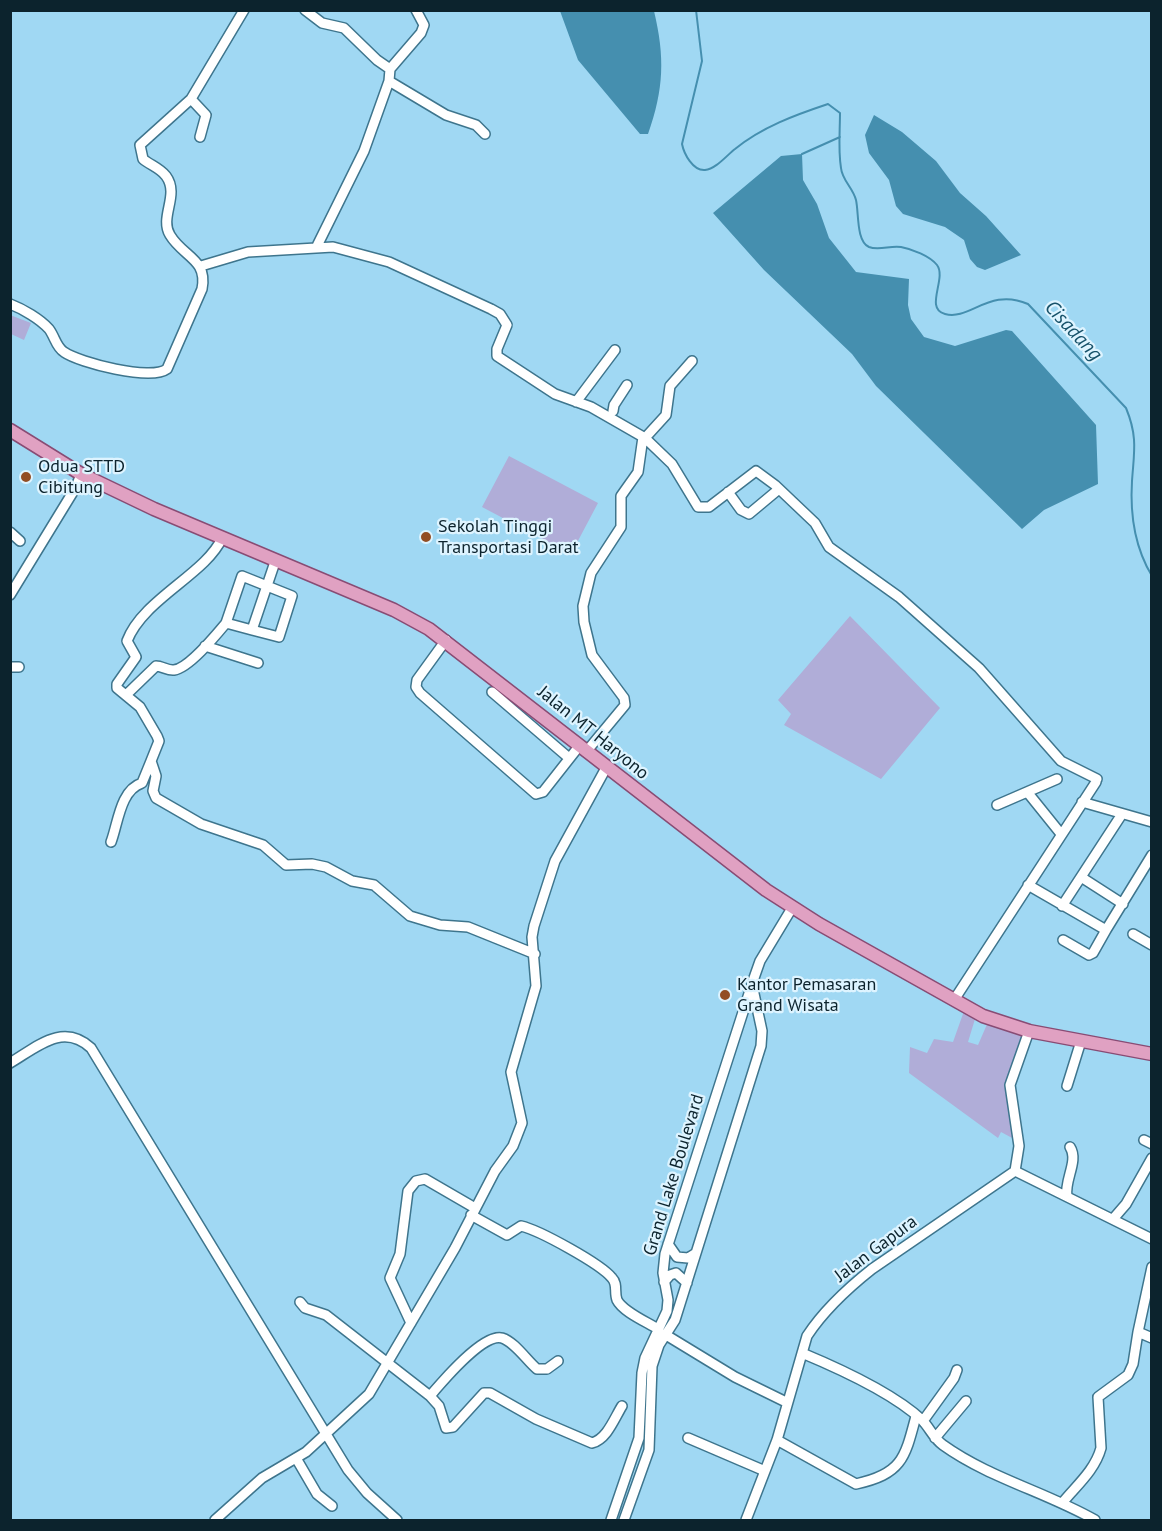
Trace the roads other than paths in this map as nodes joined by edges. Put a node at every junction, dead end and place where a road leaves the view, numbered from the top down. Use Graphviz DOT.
graph roads {
  1 [pos="244,10"];
  2 [pos="305,10"];
  3 [pos="416,10"];
  4 [pos="390,69"];
  5 [pos="389,81"];
  6 [pos="191,99"];
  7 [pos="485,134"];
  8 [pos="200,138"];
  9 [pos="317,246"];
  10 [pos="201,266"];
  11 [pos="10,304"];
  12 [pos="615,350"];
  13 [pos="692,361"];
  14 [pos="627,385"];
  15 [pos="576,402"];
  16 [pos="613,415"];
  17 [pos="10,430"];
  18 [pos="644,438"];
  19 [pos="81,474"];
  20 [pos="779,489"];
  21 [pos="728,492"];
  22 [pos="10,532"];
  23 [pos="222,538"];
  24 [pos="20,541"];
  25 [pos="275,562"];
  26 [pos="268,586"];
  27 [pos="10,595"];
  28 [pos="226,623"];
  29 [pos="252,630"];
  30 [pos="446,640"];
  31 [pos="205,646"];
  32 [pos="258,663"];
  33 [pos="492,692"];
  34 [pos="126,695"];
  35 [pos="583,748"];
  36 [pos="569,758"];
  37 [pos="151,761"];
  38 [pos="606,768"];
  39 [pos="1057,779"];
  40 [pos="1028,793"];
  41 [pos="1082,802"];
  42 [pos="997,805"];
  43 [pos="1122,814"];
  44 [pos="1152,822"];
  45 [pos="1061,834"];
  46 [pos="111,842"];
  47 [pos="1152,855"];
  48 [pos="1081,877"];
  49 [pos="1028,885"];
  50 [pos="1123,904"];
  51 [pos="1062,906"];
  52 [pos="792,908"];
  53 [pos="1106,930"];
  54 [pos="1133,934"];
  55 [pos="1063,940"];
  56 [pos="1152,945"];
  57 [pos="535,954"];
  58 [pos="754,978"];
  59 [pos="954,1000"];
  60 [pos="1029,1031"];
  61 [pos="1081,1041"];
  62 [pos="1152,1054"];
  63 [pos="10,1063"];
  64 [pos="1067,1086"];
  65 [pos="1070,1147"];
  66 [pos="1152,1158"];
  67 [pos="1016,1171"];
  68 [pos="1067,1196"];
  69 [pos="473,1212"];
  70 [pos="1113,1219"];
  71 [pos="1152,1239"];
  72 [pos="668,1244"];
  73 [pos="696,1253"];
  74 [pos="1152,1267"];
  75 [pos="664,1282"];
  76 [pos="687,1284"];
  77 [pos="300,1302"];
  78 [pos="411,1323"];
  79 [pos="658,1329"];
  80 [pos="1138,1332"];
  81 [pos="1152,1338"];
  82 [pos="802,1353"];
  83 [pos="558,1361"];
  84 [pos="388,1364"];
  85 [pos="957,1370"];
  86 [pos="430,1396"];
  87 [pos="966,1401"];
  88 [pos="786,1402"];
  89 [pos="622,1406"];
  90 [pos="920,1419"];
  91 [pos="325,1433"];
  92 [pos="688,1438"];
  93 [pos="935,1438"];
  94 [pos="777,1440"];
  95 [pos="296,1458"];
  96 [pos="765,1471"];
  97 [pos="1063,1502"];
  98 [pos="332,1506"];
  99 [pos="215,1521"];
  100 [pos="397,1521"];
  101 [pos="611,1521"];
  102 [pos="624,1521"];
  103 [pos="746,1521"];
  104 [pos="1095,1521"];
  1 -- 6 [label="street"];
  2 -- 4 [label="street"];
  3 -- 4 [label="street"];
  4 -- 5 [label="street"];
  5 -- 7 [label="street"];
  5 -- 9 [label="street"];
  6 -- 8 [label="street"];
  6 -- 10 [label="street"];
  9 -- 10 [label="street"];
  9 -- 15 [label="street"];
  10 -- 11 [label="street"];
  12 -- 15 [label="street"];
  13 -- 18 [label="street"];
  14 -- 16 [label="street"];
  15 -- 16 [label="street"];
  16 -- 18 [label="street"];
  17 -- 19 [label="main road, Jalan MT Haryono"];
  18 -- 21 [label="street"];
  18 -- 35 [label="street"];
  19 -- 23 [label="main road, Jalan MT Haryono"];
  19 -- 27 [label="street"];
  20 -- 21 [label="street"];
  20 -- 21 [label="street"];
  20 -- 41 [label="street"];
  22 -- 24 [label="street"];
  23 -- 25 [label="main road, Jalan MT Haryono"];
  23 -- 34 [label="street"];
  25 -- 26 [label="street"];
  25 -- 30 [label="main road, Jalan MT Haryono"];
  26 -- 28 [label="street"];
  26 -- 29 [label="street"];
  26 -- 29 [label="street"];
  28 -- 29 [label="street"];
  28 -- 31 [label="street"];
  30 -- 35 [label="main road, Jalan MT Haryono"];
  30 -- 36 [label="street"];
  31 -- 32 [label="street"];
  31 -- 34 [label="street"];
  33 -- 36 [label="street"];
  34 -- 37 [label="street"];
  35 -- 36 [label="street"];
  35 -- 38 [label="main road, Jalan MT Haryono"];
  37 -- 46 [label="street"];
  37 -- 57 [label="street"];
  38 -- 52 [label="main road, Jalan MT Haryono"];
  38 -- 57 [label="street"];
  39 -- 40 [label="street"];
  40 -- 42 [label="street"];
  40 -- 45 [label="street"];
  41 -- 43 [label="street"];
  41 -- 45 [label="street"];
  43 -- 44 [label="street"];
  43 -- 48 [label="street"];
  45 -- 49 [label="street"];
  47 -- 50 [label="street"];
  48 -- 50 [label="street"];
  48 -- 51 [label="street"];
  49 -- 51 [label="street"];
  49 -- 59 [label="street"];
  50 -- 53 [label="street"];
  51 -- 53 [label="street"];
  52 -- 58 [label="street, Grand Lake Boulevard"];
  52 -- 59 [label="main road, Jalan MT Haryono"];
  53 -- 55 [label="street"];
  54 -- 56 [label="street"];
  57 -- 69 [label="street"];
  58 -- 72 [label="street, Grand Lake Boulevard"];
  58 -- 73 [label="street, Grand Lake Boulevard"];
  59 -- 60 [label="main road, Jalan MT Haryono"];
  60 -- 61 [label="main road, Jalan MT Haryono"];
  60 -- 67 [label="street"];
  61 -- 62 [label="main road, Jalan MT Haryono"];
  61 -- 64 [label="street"];
  63 -- 91 [label="street"];
  65 -- 68 [label="street"];
  66 -- 70 [label="street"];
  67 -- 68 [label="street"];
  67 -- 82 [label="street, Jalan Gapura"];
  68 -- 70 [label="street"];
  69 -- 78 [label="street"];
  69 -- 78 [label="street"];
  69 -- 79 [label="street"];
  70 -- 71 [label="street"];
  72 -- 73 [label="street"];
  72 -- 75 [label="street, Grand Lake Boulevard"];
  73 -- 76 [label="street, Grand Lake Boulevard"];
  74 -- 80 [label="street"];
  75 -- 76 [label="street"];
  75 -- 79 [label="street, Grand Lake Boulevard"];
  76 -- 79 [label="street, Grand Lake Boulevard"];
  77 -- 84 [label="street"];
  78 -- 84 [label="street"];
  79 -- 88 [label="street"];
  79 -- 101 [label="street, Grand Lake Boulevard"];
  79 -- 102 [label="street, Grand Lake Boulevard"];
  80 -- 81 [label="street"];
  80 -- 97 [label="street"];
  82 -- 88 [label="street, Jalan Gapura"];
  82 -- 90 [label="street"];
  83 -- 86 [label="street"];
  84 -- 86 [label="street"];
  84 -- 91 [label="street"];
  85 -- 90 [label="street"];
  86 -- 89 [label="street"];
  87 -- 93 [label="street"];
  88 -- 94 [label="street, Jalan Gapura"];
  90 -- 93 [label="street"];
  90 -- 94 [label="street"];
  91 -- 95 [label="street"];
  91 -- 100 [label="street"];
  92 -- 96 [label="street"];
  93 -- 97 [label="street"];
  94 -- 96 [label="street, Jalan Gapura"];
  95 -- 98 [label="street"];
  95 -- 99 [label="street"];
  96 -- 103 [label="street, Jalan Gapura"];
  97 -- 104 [label="street"];
}
